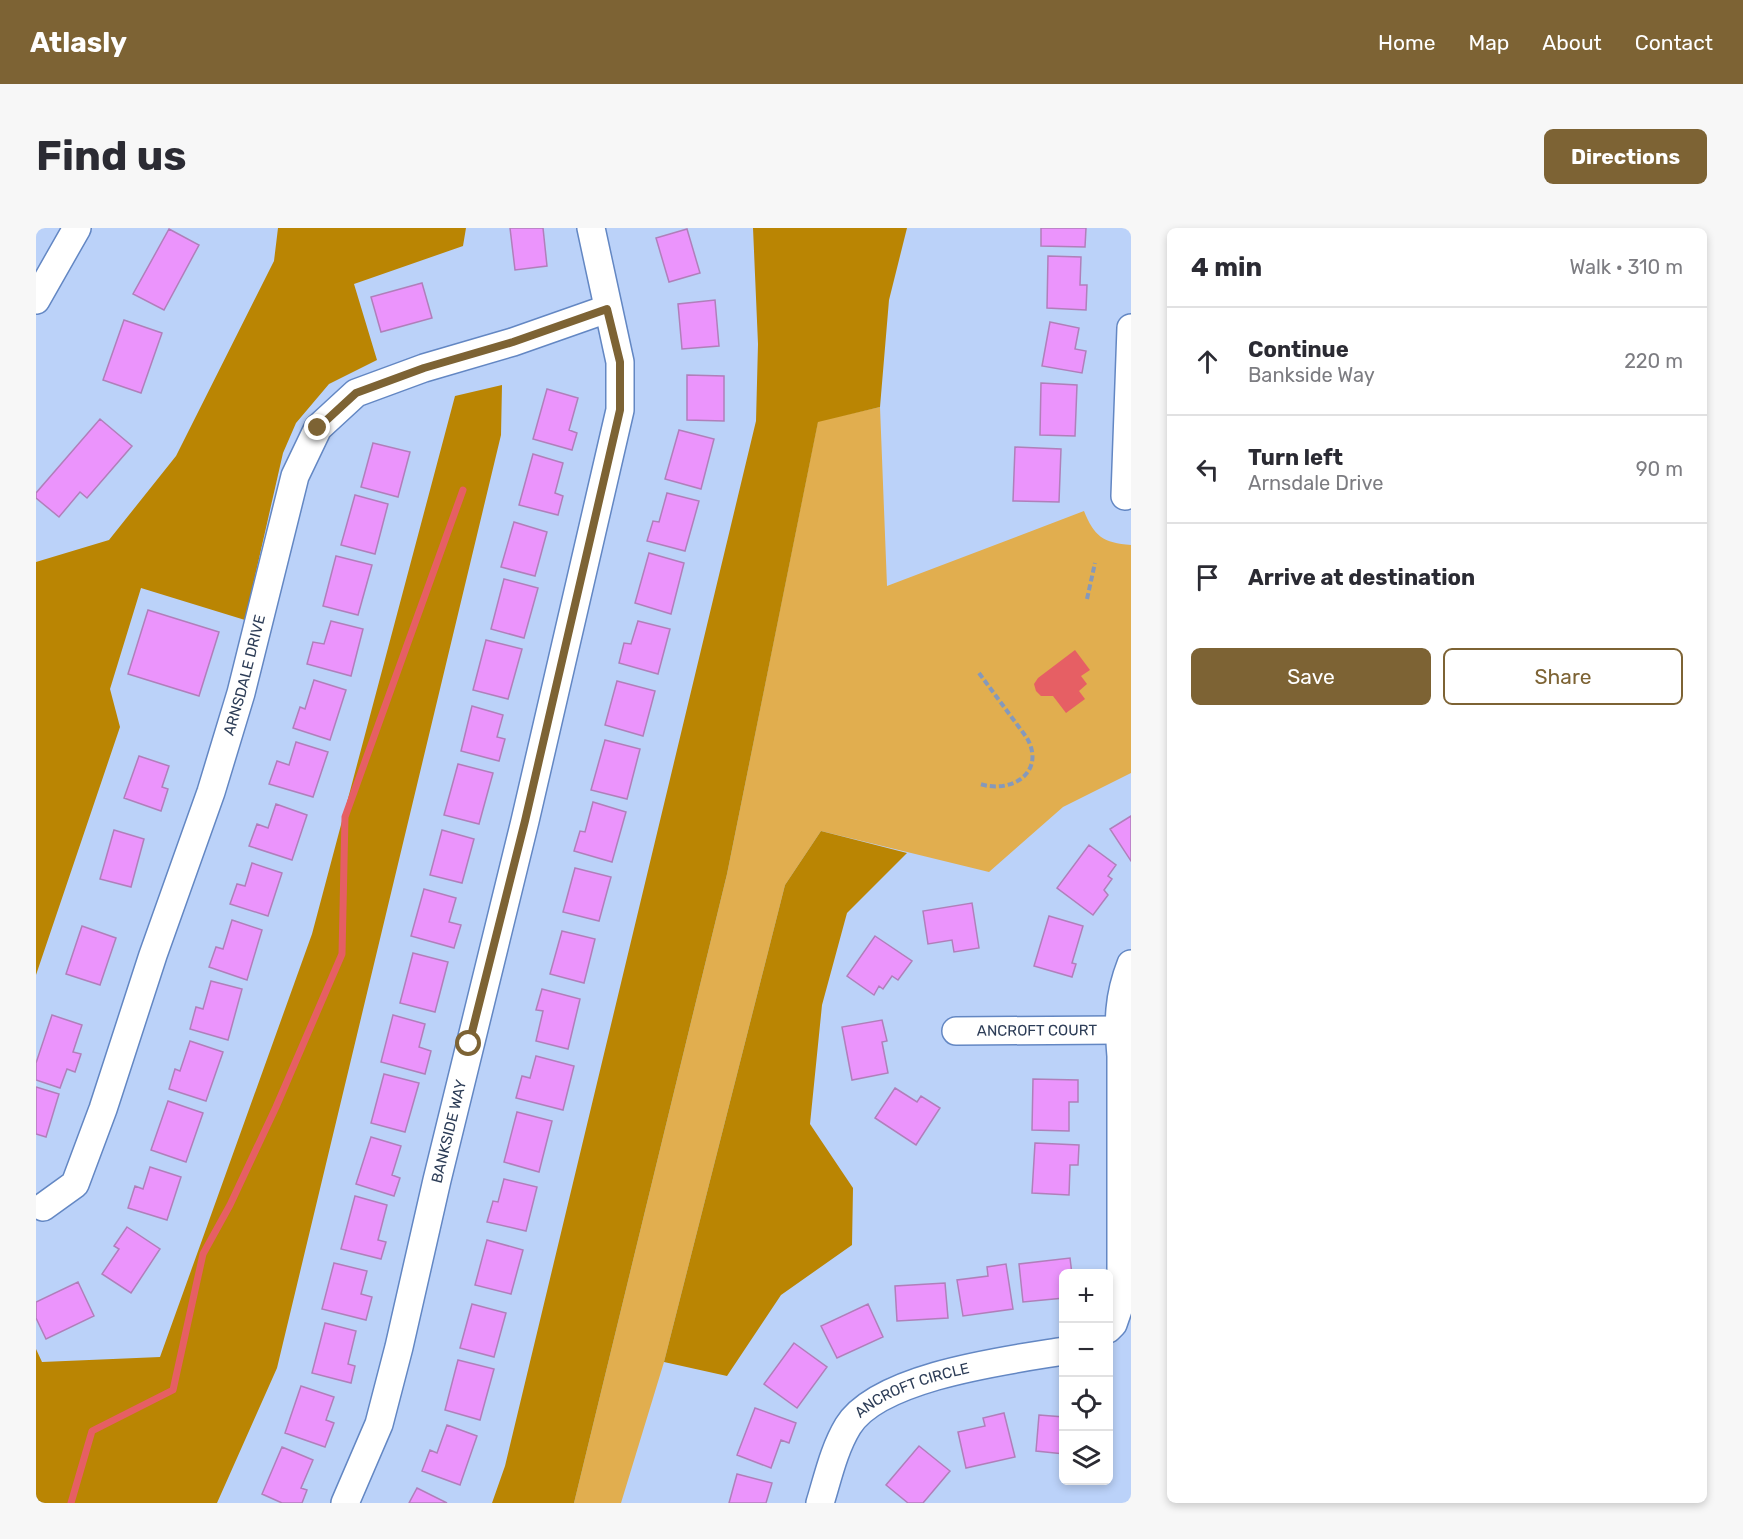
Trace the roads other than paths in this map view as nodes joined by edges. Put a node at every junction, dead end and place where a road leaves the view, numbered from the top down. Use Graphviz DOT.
graph roads {
  1 [pos="77,228"];
  2 [pos="591,228"];
  3 [pos="36,300"];
  4 [pos="607,309"];
  5 [pos="1131,328"];
  6 [pos="1125,496"];
  7 [pos="1131,964"];
  8 [pos="1118,1030"];
  9 [pos="956,1031"];
  10 [pos="43,1208"];
  11 [pos="1113,1324"];
  12 [pos="1059,1352"];
  13 [pos="345,1503"];
  14 [pos="820,1503"];
  1 -- 3 [label="street"];
  2 -- 4 [label="street, BANKSIDE WAY"];
  4 -- 10 [label="street, ARNSDALE DRIVE"];
  4 -- 13 [label="street, BANKSIDE WAY"];
  5 -- 6 [label="street"];
  7 -- 8 [label="street"];
  8 -- 9 [label="street, ANCROFT COURT"];
  8 -- 11 [label="street"];
  12 -- 14 [label="street, ANCROFT CIRCLE"];
}
